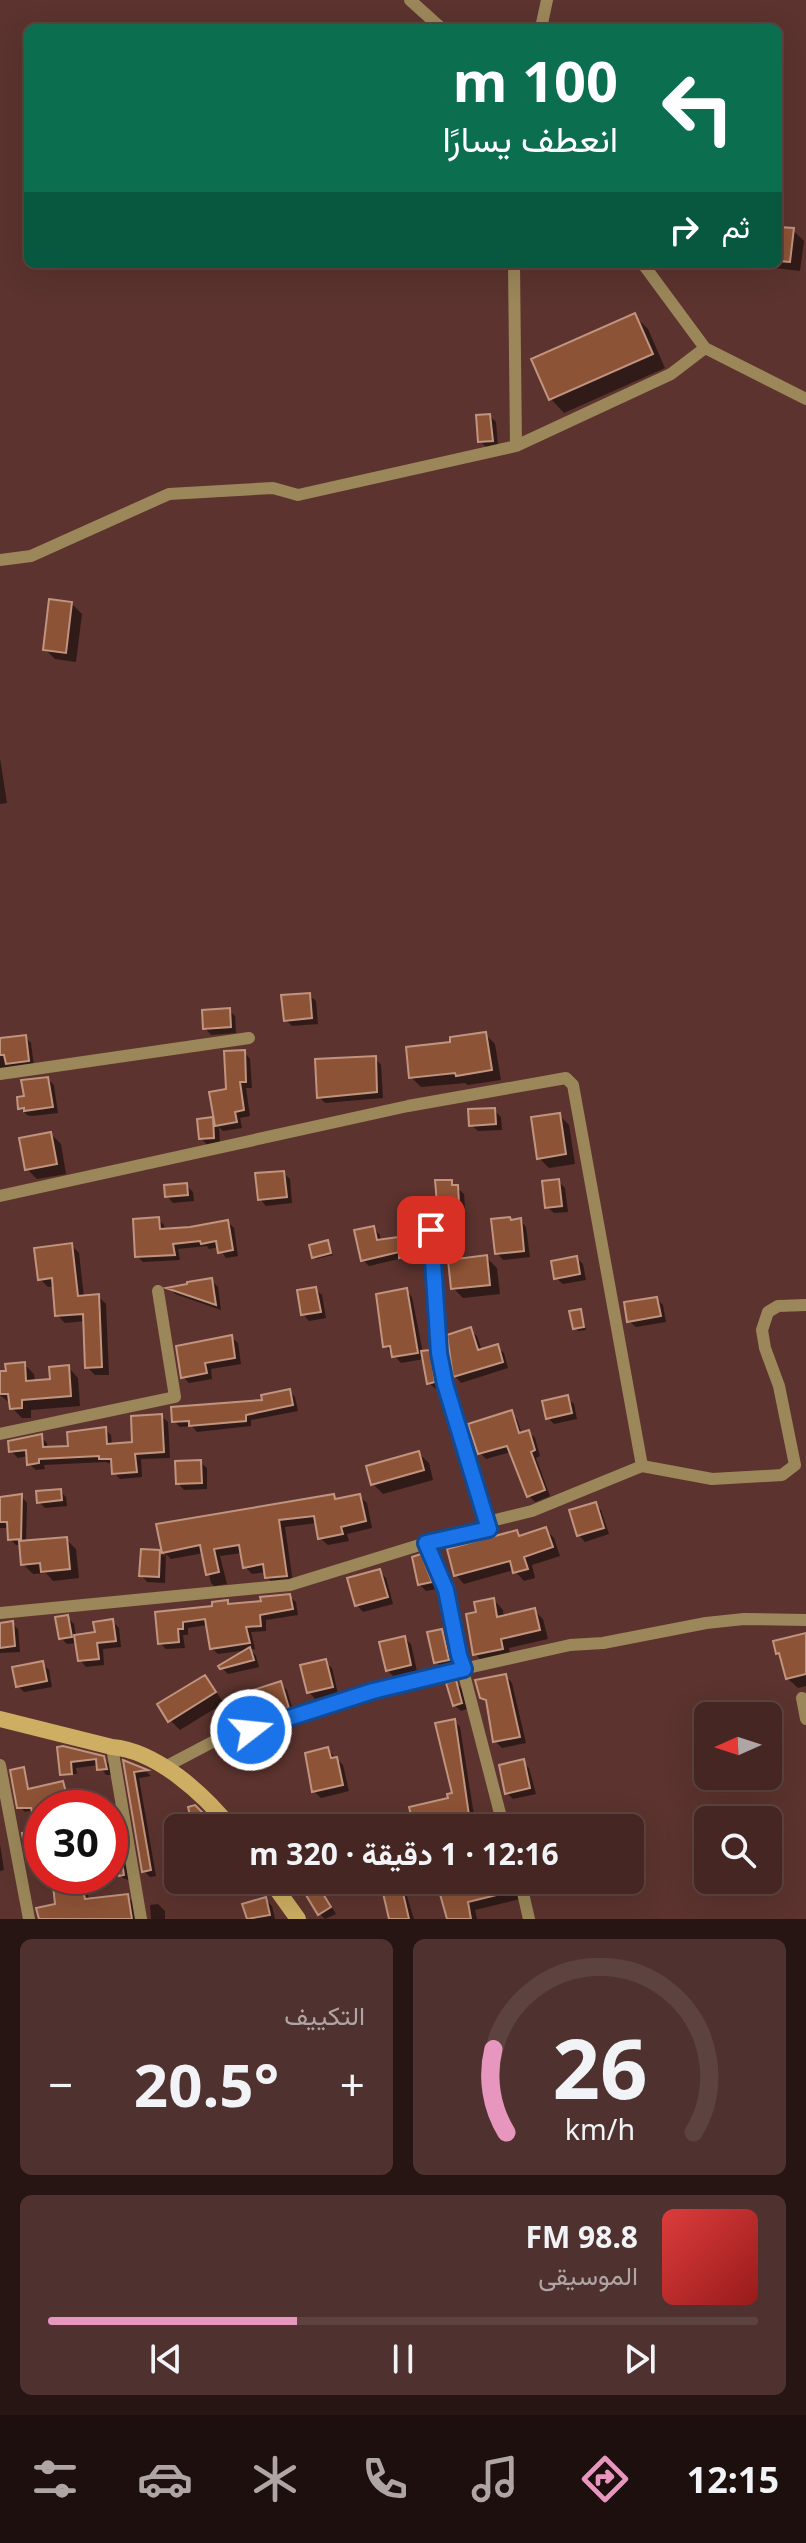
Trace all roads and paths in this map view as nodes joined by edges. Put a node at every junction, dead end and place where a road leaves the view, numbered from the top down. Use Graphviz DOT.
graph roads {
  1 [pos="410,0"];
  2 [pos="547,0"];
  3 [pos="437,24"];
  4 [pos="542,24"];
  5 [pos="514,268"];
  6 [pos="646,268"];
  7 [pos="705,348"];
  8 [pos="806,399"];
  9 [pos="516,446"];
  10 [pos="0,560"];
  11 [pos="249,1038"];
  12 [pos="0,1074"];
  13 [pos="0,1196"];
  14 [pos="431,1230"];
  15 [pos="158,1291"];
  16 [pos="806,1305"];
  17 [pos="0,1434"];
  18 [pos="642,1466"];
  19 [pos="487,1522"];
  20 [pos="426,1543"];
  21 [pos="0,1613"];
  22 [pos="806,1620"];
  23 [pos="464,1669"];
  24 [pos="802,1698"];
  25 [pos="0,1719"];
  26 [pos="806,1719"];
  27 [pos="112,1747"];
  28 [pos="0,1765"];
  29 [pos="163,1768"];
  30 [pos="219,1814"];
  31 [pos="497,1814"];
  32 [pos="280,1894"];
  33 [pos="523,1894"];
  34 [pos="29,1919"];
  35 [pos="141,1919"];
  36 [pos="298,1919"];
  37 [pos="529,1919"];
  1 -- 3 [label="street"];
  2 -- 4 [label="street"];
  5 -- 9 [label="street"];
  6 -- 7 [label="street"];
  7 -- 8 [label="street"];
  7 -- 9 [label="street"];
  9 -- 10 [label="street"];
  11 -- 12 [label="street"];
  13 -- 18 [label="street"];
  14 -- 19 [label="street"];
  15 -- 17 [label="street"];
  16 -- 18 [label="street"];
  18 -- 19 [label="street"];
  19 -- 20 [label="street"];
  20 -- 21 [label="street"];
  20 -- 23 [label="street"];
  22 -- 23 [label="street"];
  23 -- 29 [label="street"];
  23 -- 31 [label="street"];
  24 -- 26 [label="street"];
  25 -- 27 [label="street"];
  27 -- 29 [label="street"];
  27 -- 35 [label="street"];
  28 -- 34 [label="street"];
  29 -- 30 [label="street"];
  32 -- 36 [label="street"];
  33 -- 37 [label="street"];
}
